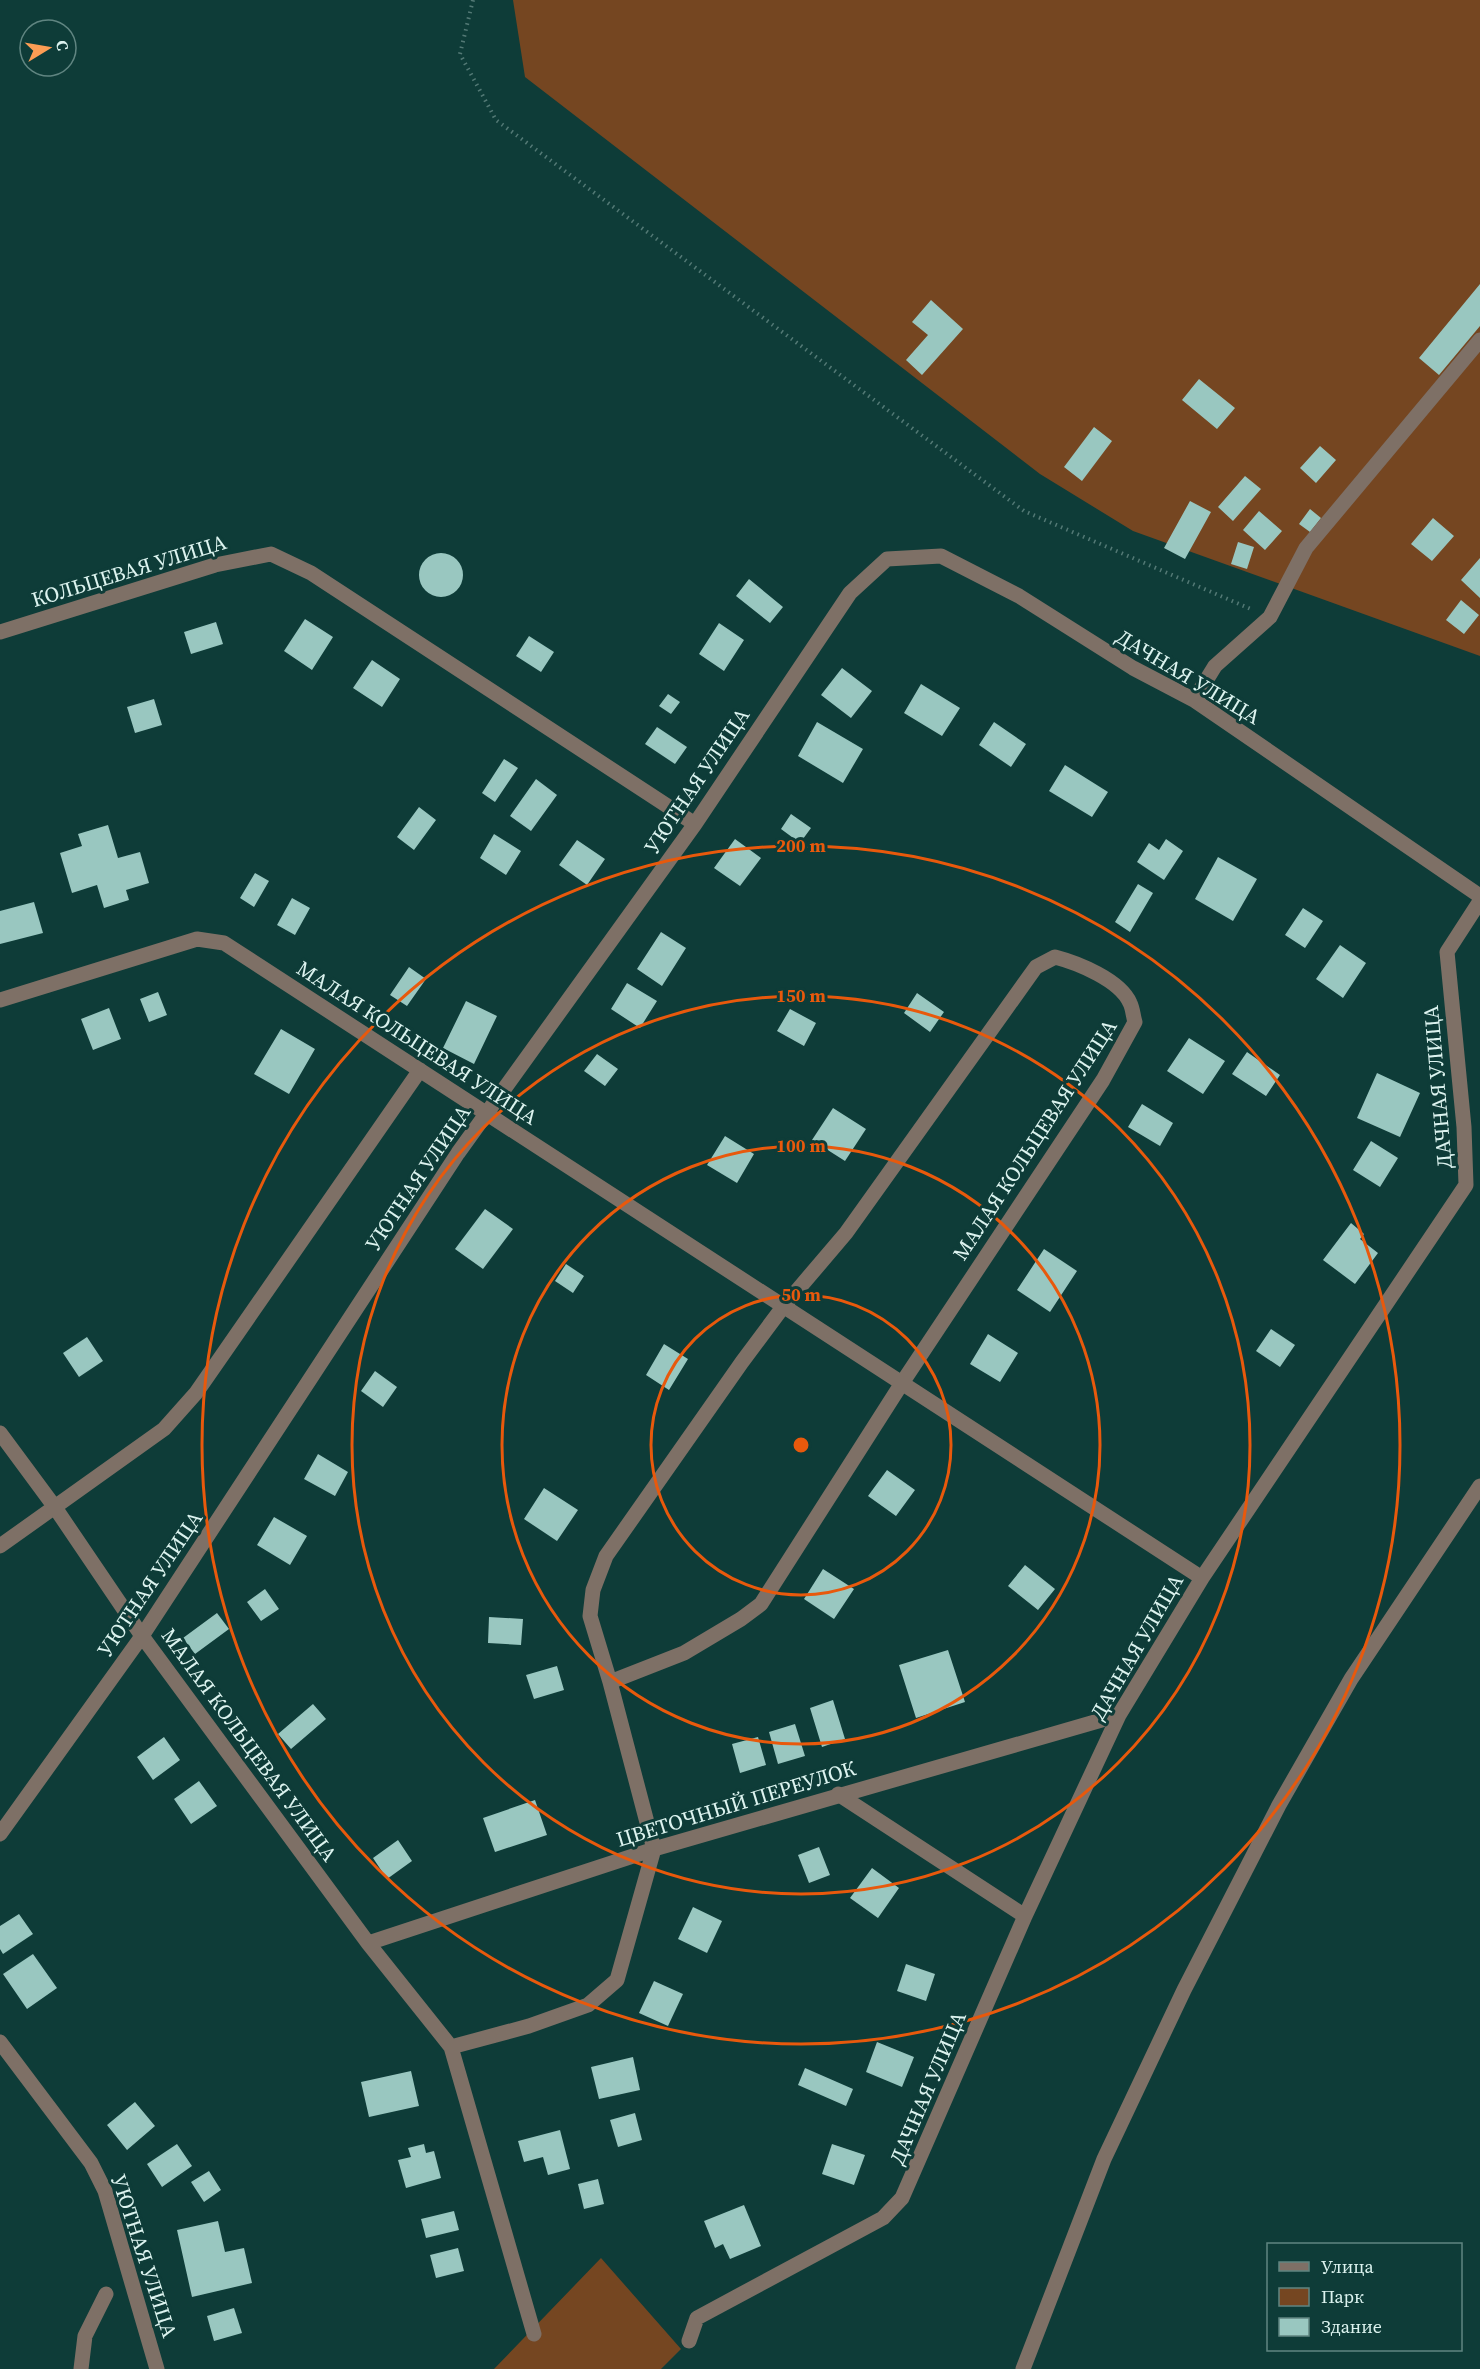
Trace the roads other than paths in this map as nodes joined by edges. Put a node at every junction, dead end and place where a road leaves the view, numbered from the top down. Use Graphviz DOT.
graph roads {
  1 [pos="1480,340"];
  2 [pos="886,559"];
  3 [pos="0,632"];
  4 [pos="1194,700"];
  5 [pos="695,824"];
  6 [pos="1480,899"];
  7 [pos="0,1000"];
  8 [pos="420,1070"];
  9 [pos="487,1113"];
  10 [pos="783,1307"];
  11 [pos="902,1383"];
  12 [pos="0,1433"];
  13 [pos="1480,1486"];
  14 [pos="54,1506"];
  15 [pos="0,1546"];
  16 [pos="1202,1578"];
  17 [pos="142,1636"];
  18 [pos="610,1682"];
  19 [pos="1119,1715"];
  20 [pos="838,1794"];
  21 [pos="0,1834"];
  22 [pos="654,1849"];
  23 [pos="1025,1916"];
  24 [pos="368,1943"];
  25 [pos="0,2042"];
  26 [pos="451,2047"];
  27 [pos="106,2294"];
  28 [pos="534,2334"];
  29 [pos="689,2341"];
  30 [pos="81,2369"];
  31 [pos="157,2369"];
  32 [pos="1023,2369"];
  1 -- 4 [label="street"];
  2 -- 4 [label="street, ДАЧНАЯ УЛИЦА"];
  2 -- 5 [label="street, УЮТНАЯ УЛИЦА"];
  3 -- 5 [label="street, КОЛЬЦЕВАЯ УЛИЦА"];
  4 -- 6 [label="street, ДАЧНАЯ УЛИЦА"];
  5 -- 9 [label="street, УЮТНАЯ УЛИЦА"];
  6 -- 16 [label="street, ДАЧНАЯ УЛИЦА"];
  7 -- 8 [label="street, МАЛАЯ КОЛЬЦЕВАЯ УЛИЦА"];
  8 -- 9 [label="street, МАЛАЯ КОЛЬЦЕВАЯ УЛИЦА"];
  8 -- 14 [label="street"];
  9 -- 10 [label="street, МАЛАЯ КОЛЬЦЕВАЯ УЛИЦА"];
  9 -- 17 [label="street, УЮТНАЯ УЛИЦА"];
  10 -- 11 [label="street, МАЛАЯ КОЛЬЦЕВАЯ УЛИЦА"];
  10 -- 11 [label="street, МАЛАЯ КОЛЬЦЕВАЯ УЛИЦА"];
  10 -- 18 [label="street, МАЛАЯ КОЛЬЦЕВАЯ УЛИЦА"];
  11 -- 16 [label="street, МАЛАЯ КОЛЬЦЕВАЯ УЛИЦА"];
  11 -- 18 [label="street, МАЛАЯ КОЛЬЦЕВАЯ УЛИЦА"];
  12 -- 14 [label="street, МАЛАЯ КОЛЬЦЕВАЯ УЛИЦА"];
  13 -- 32 [label="street"];
  14 -- 15 [label="street"];
  14 -- 17 [label="street, МАЛАЯ КОЛЬЦЕВАЯ УЛИЦА"];
  16 -- 19 [label="street, ДАЧНАЯ УЛИЦА"];
  17 -- 21 [label="street, УЮТНАЯ УЛИЦА"];
  17 -- 24 [label="street, МАЛАЯ КОЛЬЦЕВАЯ УЛИЦА"];
  18 -- 22 [label="street, МАЛАЯ КОЛЬЦЕВАЯ УЛИЦА"];
  19 -- 20 [label="street, ЦВЕТОЧНЫЙ ПЕРЕУЛОК"];
  19 -- 23 [label="street, ДАЧНАЯ УЛИЦА"];
  20 -- 22 [label="street, ЦВЕТОЧНЫЙ ПЕРЕУЛОК"];
  20 -- 23 [label="street"];
  22 -- 24 [label="street, ЦВЕТОЧНЫЙ ПЕРЕУЛОК"];
  22 -- 26 [label="street"];
  23 -- 29 [label="street, ДАЧНАЯ УЛИЦА"];
  24 -- 26 [label="street, МАЛАЯ КОЛЬЦЕВАЯ УЛИЦА"];
  25 -- 31 [label="street, УЮТНАЯ УЛИЦА"];
  26 -- 28 [label="street, МАЛАЯ КОЛЬЦЕВАЯ УЛИЦА"];
  27 -- 30 [label="street"];
}
